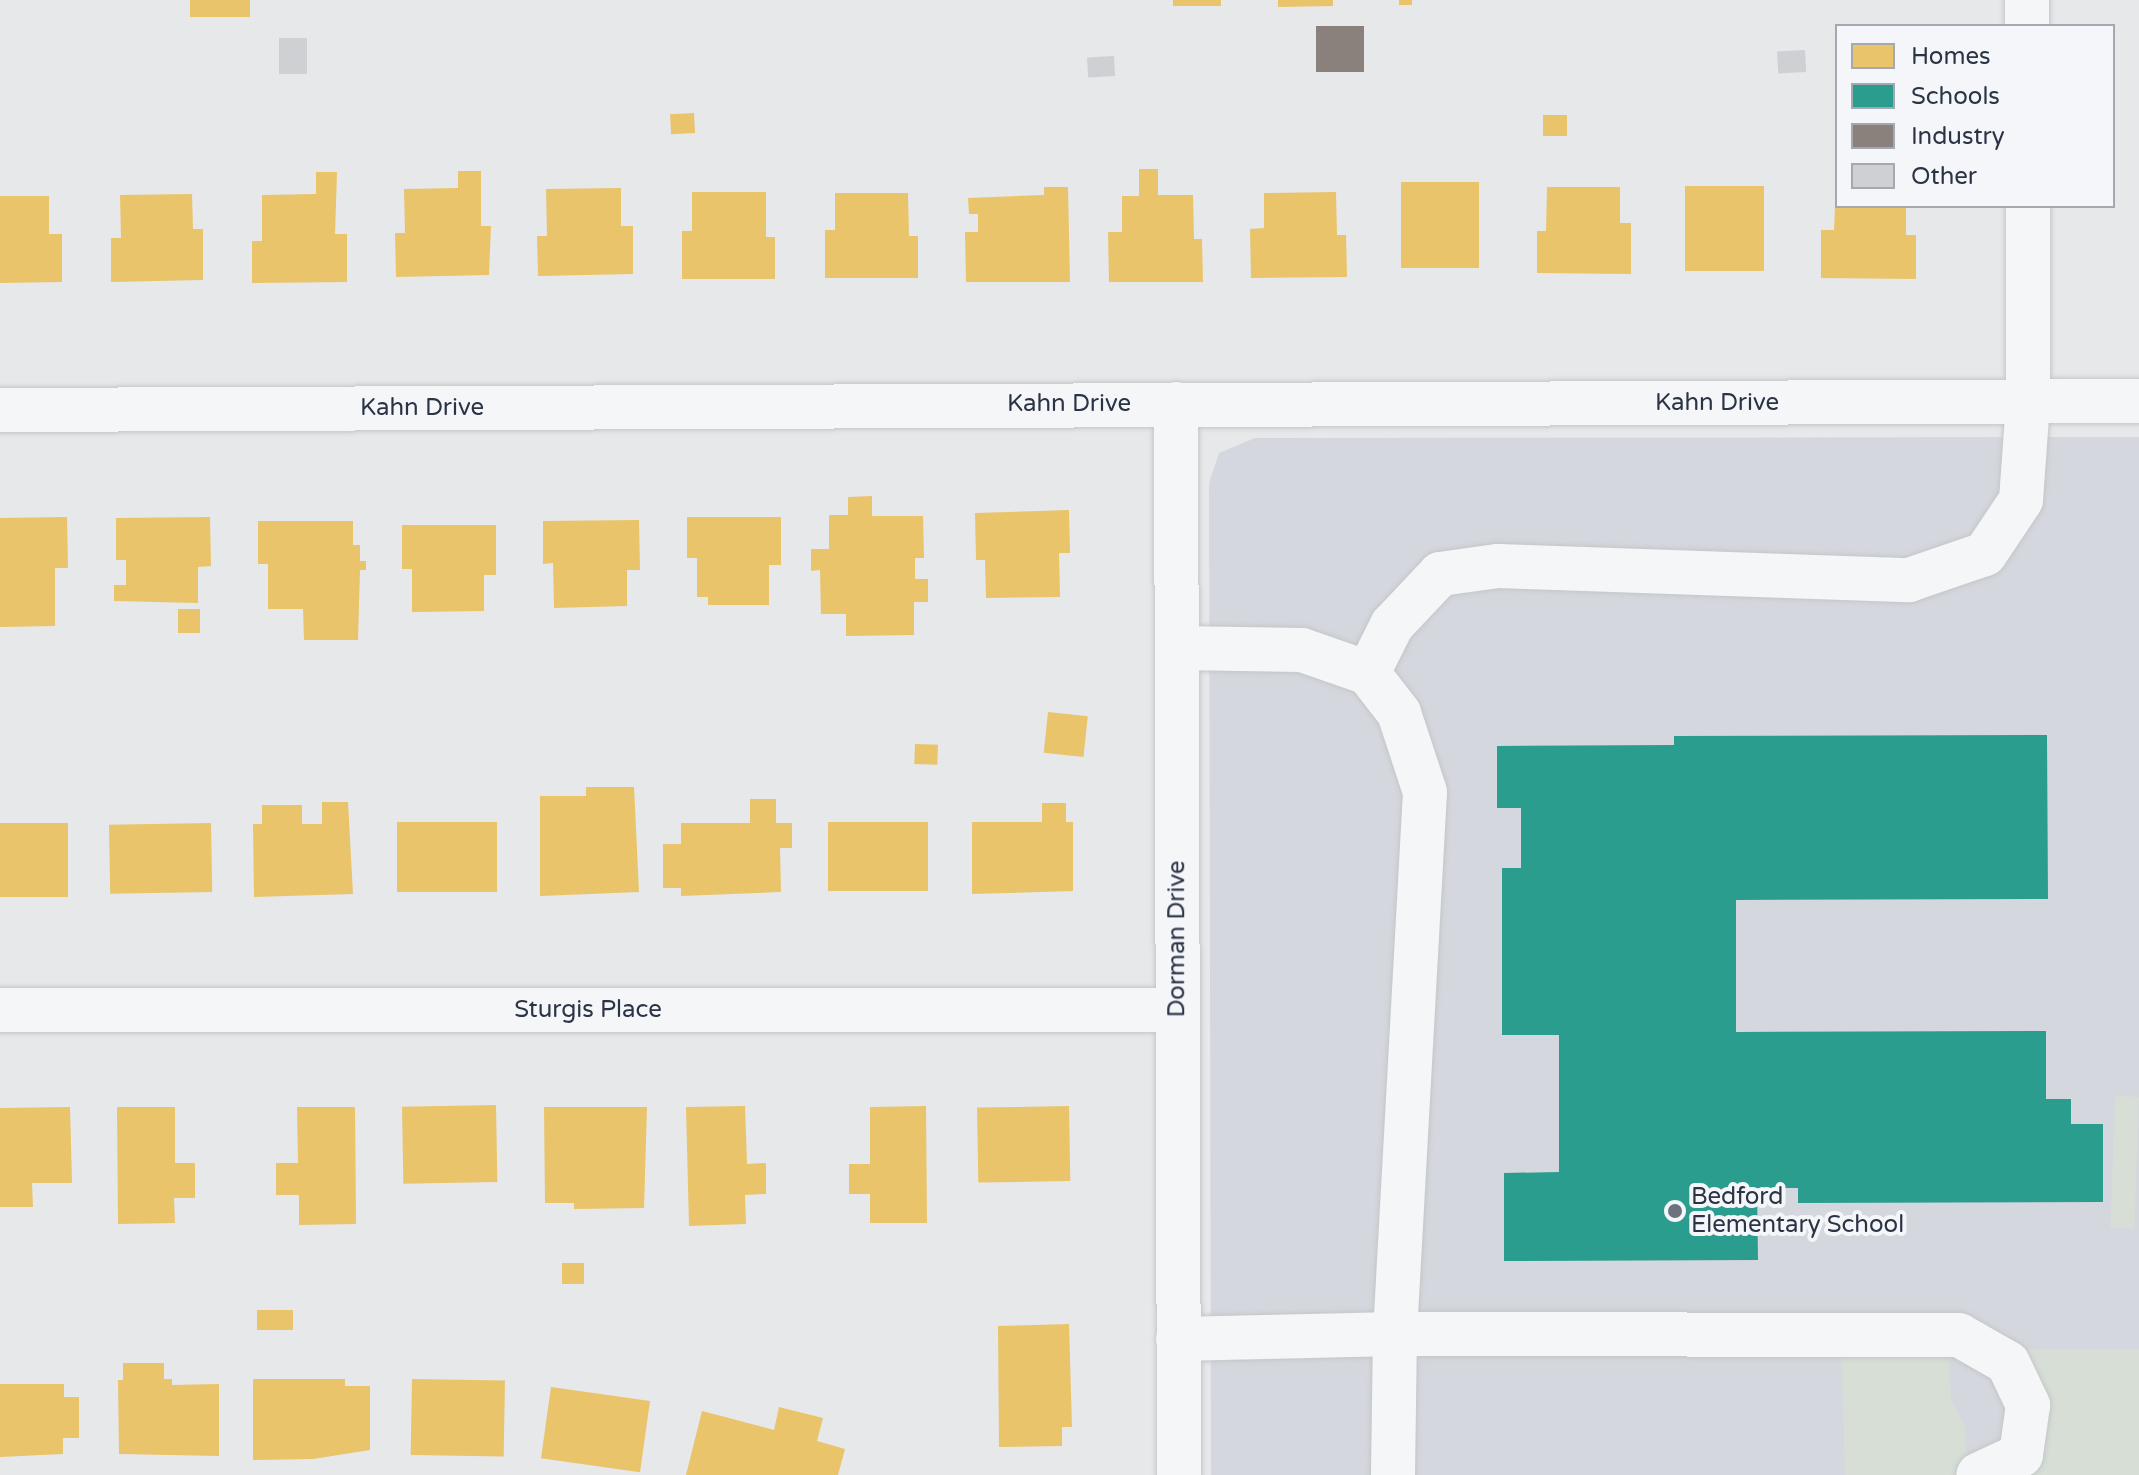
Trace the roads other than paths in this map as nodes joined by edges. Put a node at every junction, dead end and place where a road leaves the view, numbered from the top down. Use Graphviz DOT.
graph roads {
  1 [pos="2027,0"];
  2 [pos="2027,24"];
  3 [pos="2028,208"];
  4 [pos="2139,401"];
  5 [pos="2028,402"];
  6 [pos="1176,404"];
  7 [pos="0,410"];
  8 [pos="1178,648"];
  9 [pos="1368,673"];
  10 [pos="0,1010"];
  11 [pos="1176,1010"];
  12 [pos="1395,1334"];
  13 [pos="1178,1339"];
  14 [pos="1179,1475"];
  15 [pos="1393,1475"];
  16 [pos="1978,1475"];
  1 -- 2 [label="street"];
  3 -- 5 [label="street"];
  4 -- 5 [label="street, Kahn Drive"];
  5 -- 6 [label="street, Kahn Drive"];
  5 -- 9 [label="street"];
  6 -- 7 [label="street, Kahn Drive"];
  6 -- 8 [label="street, Dorman Drive"];
  8 -- 9 [label="street"];
  8 -- 11 [label="street, Dorman Drive"];
  9 -- 12 [label="street"];
  10 -- 11 [label="street, Sturgis Place"];
  11 -- 13 [label="street, Dorman Drive"];
  12 -- 13 [label="street"];
  12 -- 15 [label="street"];
  12 -- 16 [label="street"];
  13 -- 14 [label="street, Dorman Drive"];
}
